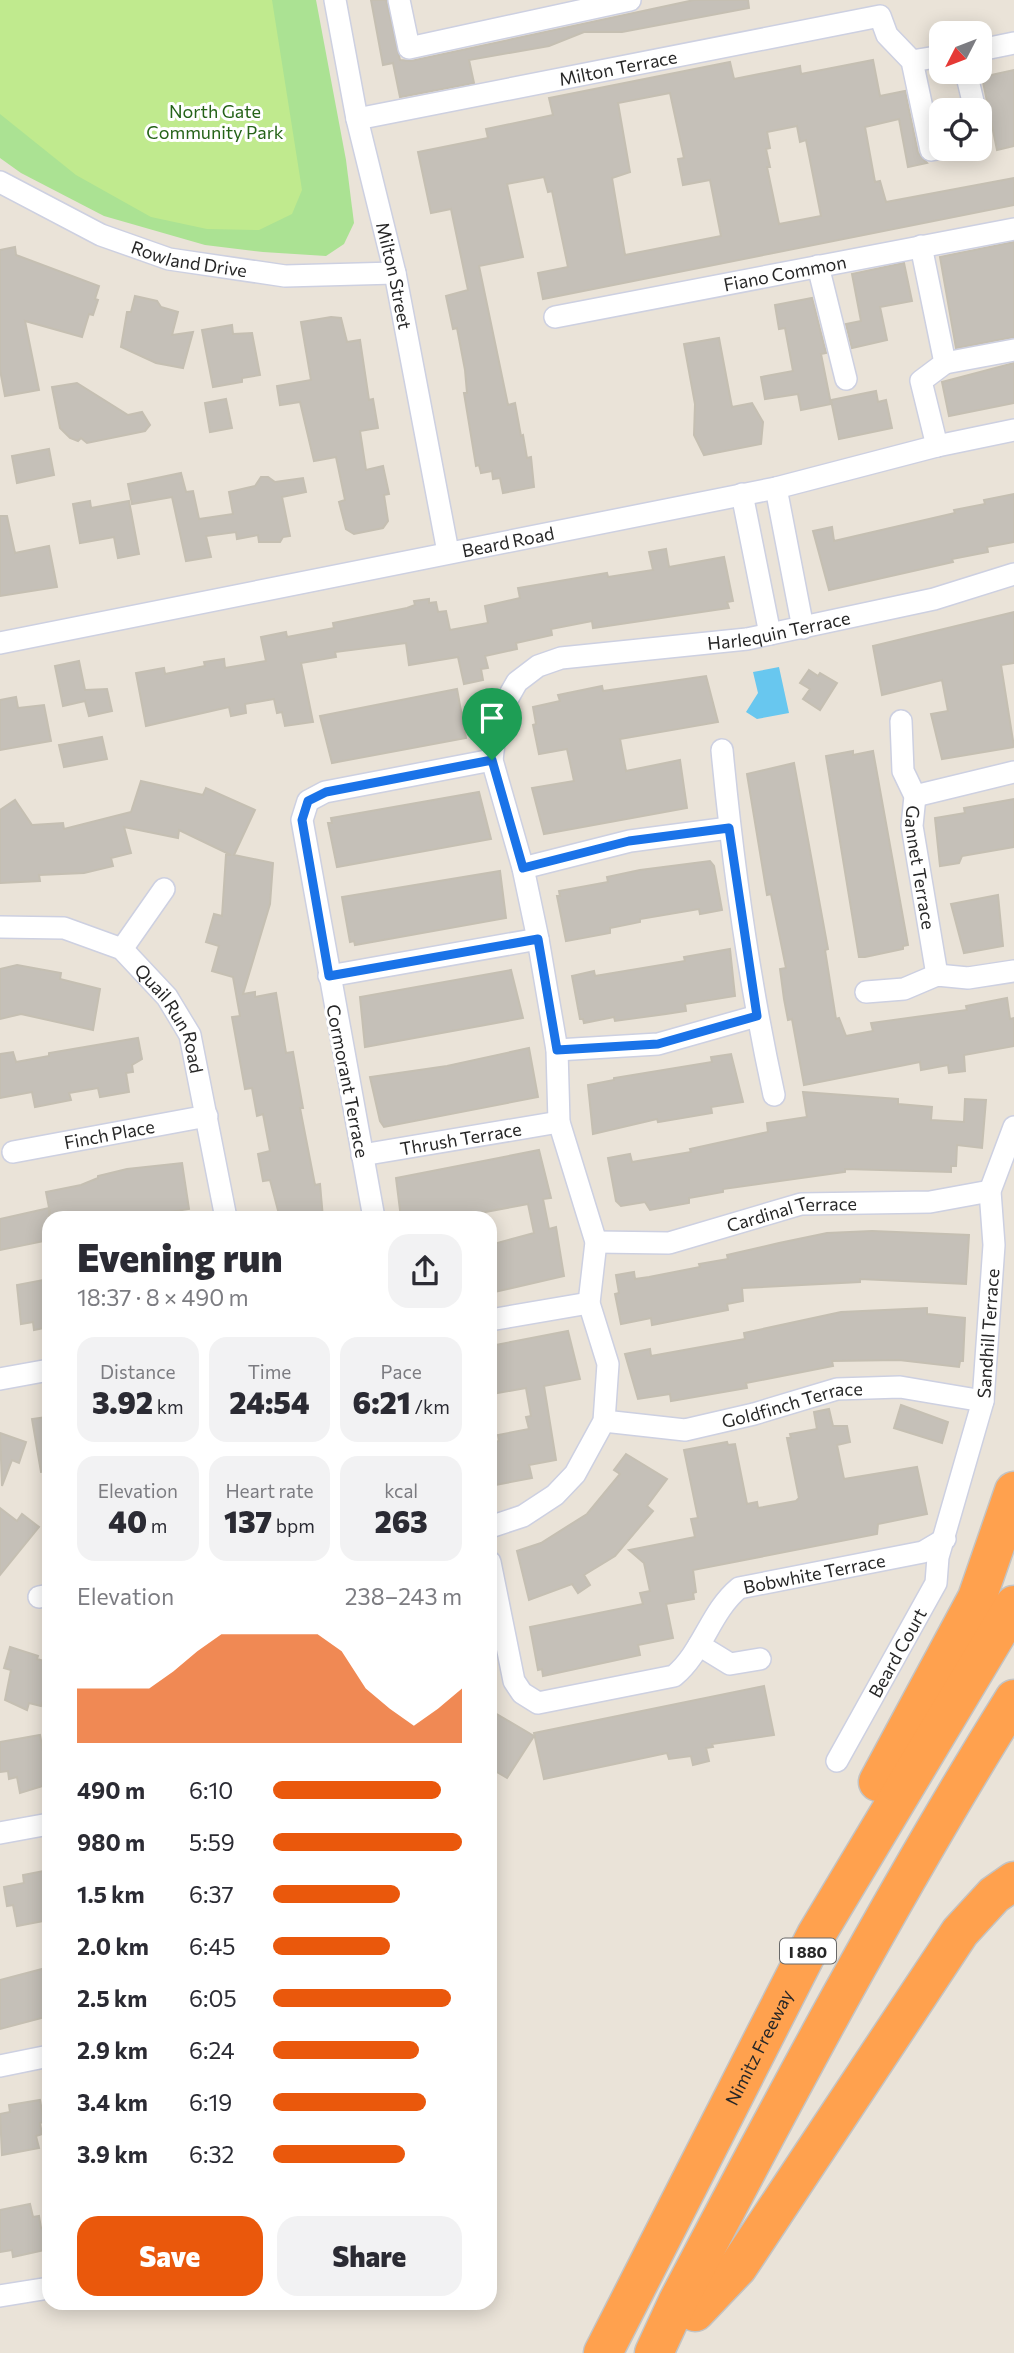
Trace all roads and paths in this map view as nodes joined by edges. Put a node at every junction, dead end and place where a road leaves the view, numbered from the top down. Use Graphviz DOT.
graph roads {
  1 [pos="335,0"];
  2 [pos="400,0"];
  3 [pos="630,0"];
  4 [pos="1014,43"];
  5 [pos="992,48"];
  6 [pos="929,58"];
  7 [pos="912,61"];
  8 [pos="357,119"];
  9 [pos="929,141"];
  10 [pos="0,182"];
  11 [pos="1014,229"];
  12 [pos="921,246"];
  13 [pos="818,266"];
  14 [pos="395,273"];
  15 [pos="555,317"];
  16 [pos="1014,350"];
  17 [pos="945,363"];
  18 [pos="846,379"];
  19 [pos="1014,430"];
  20 [pos="937,446"];
  21 [pos="776,488"];
  22 [pos="742,494"];
  23 [pos="448,552"];
  24 [pos="1014,575"];
  25 [pos="803,628"];
  26 [pos="770,634"];
  27 [pos="0,643"];
  28 [pos="901,721"];
  29 [pos="722,750"];
  30 [pos="492,760"];
  31 [pos="1014,772"];
  32 [pos="915,796"];
  33 [pos="729,828"];
  34 [pos="523,868"];
  35 [pos="164,889"];
  36 [pos="0,927"];
  37 [pos="538,939"];
  38 [pos="122,949"];
  39 [pos="1014,971"];
  40 [pos="937,975"];
  41 [pos="329,976"];
  42 [pos="866,992"];
  43 [pos="757,1016"];
  44 [pos="557,1050"];
  45 [pos="774,1095"];
  46 [pos="207,1116"];
  47 [pos="559,1122"];
  48 [pos="1014,1126"];
  49 [pos="13,1152"];
  50 [pos="362,1155"];
  51 [pos="990,1191"];
  52 [pos="225,1211"];
  53 [pos="373,1211"];
  54 [pos="596,1242"];
  55 [pos="589,1303"];
  56 [pos="497,1319"];
  57 [pos="42,1371"];
  58 [pos="0,1379"];
  59 [pos="983,1401"];
  60 [pos="604,1421"];
  61 [pos="1014,1491"];
  62 [pos="497,1525"];
  63 [pos="945,1539"];
  64 [pos="497,1597"];
  65 [pos="1014,1605"];
  66 [pos="699,1645"];
  67 [pos="760,1660"];
  68 [pos="1014,1699"];
  69 [pos="1014,1734"];
  70 [pos="836,1761"];
  71 [pos="42,1825"];
  72 [pos="0,1833"];
  73 [pos="1014,1881"];
  74 [pos="816,1935"];
  75 [pos="42,2057"];
  76 [pos="0,2066"];
  77 [pos="42,2289"];
  78 [pos="0,2296"];
  79 [pos="687,2306"];
  80 [pos="603,2353"];
  81 [pos="654,2353"];
  82 [pos="676,2353"];
  1 -- 8 [label="street, Milton Street"];
  2 -- 3 [label="street"];
  4 -- 5 [label="street"];
  6 -- 7 [label="street"];
  7 -- 8 [label="street, Milton Terrace"];
  7 -- 9 [label="street"];
  8 -- 14 [label="street, Milton Street"];
  10 -- 14 [label="street, Rowland Drive"];
  11 -- 12 [label="street, Fiano Common"];
  12 -- 13 [label="street, Fiano Common"];
  12 -- 17 [label="street"];
  13 -- 15 [label="street, Fiano Common"];
  13 -- 18 [label="street"];
  14 -- 23 [label="street, Milton Street"];
  16 -- 17 [label="street"];
  17 -- 20 [label="street"];
  19 -- 20 [label="street, Beard Road"];
  20 -- 21 [label="street, Beard Road"];
  21 -- 22 [label="street, Beard Road"];
  21 -- 25 [label="street"];
  22 -- 23 [label="street, Beard Road"];
  22 -- 26 [label="street"];
  23 -- 27 [label="street, Beard Road"];
  24 -- 25 [label="street, Harlequin Terrace"];
  25 -- 26 [label="street, Harlequin Terrace"];
  26 -- 30 [label="street, Harlequin Terrace"];
  28 -- 32 [label="street, Gannet Terrace"];
  29 -- 33 [label="street"];
  30 -- 34 [label="street"];
  30 -- 41 [label="street, Cormorant Terrace"];
  31 -- 32 [label="street"];
  32 -- 40 [label="street, Gannet Terrace"];
  33 -- 34 [label="street"];
  33 -- 43 [label="street"];
  34 -- 37 [label="street"];
  35 -- 38 [label="street"];
  36 -- 38 [label="street, Quail Run Road"];
  37 -- 41 [label="street"];
  37 -- 44 [label="street"];
  38 -- 46 [label="street, Quail Run Road"];
  39 -- 40 [label="street"];
  40 -- 42 [label="street"];
  41 -- 50 [label="street, Cormorant Terrace"];
  43 -- 44 [label="street"];
  43 -- 45 [label="street"];
  44 -- 47 [label="street"];
  46 -- 49 [label="street, Finch Place"];
  46 -- 52 [label="street, Quail Run Road"];
  47 -- 50 [label="street, Thrush Terrace"];
  47 -- 54 [label="street"];
  48 -- 51 [label="street, Sandhill Terrace"];
  50 -- 53 [label="street, Cormorant Terrace"];
  51 -- 54 [label="street, Cardinal Terrace"];
  51 -- 59 [label="street, Sandhill Terrace"];
  54 -- 55 [label="street"];
  55 -- 56 [label="street"];
  55 -- 60 [label="street"];
  57 -- 58 [label="street"];
  59 -- 60 [label="street, Goldfinch Terrace"];
  59 -- 63 [label="street, Sandhill Terrace"];
  60 -- 62 [label="street"];
  61 -- 74 [label="highway"];
  63 -- 66 [label="street, Bobwhite Terrace"];
  63 -- 70 [label="street, Beard Court"];
  64 -- 66 [label="street, Bobwhite Terrace"];
  65 -- 74 [label="highway, Nimitz Freeway / I 880"];
  66 -- 67 [label="street"];
  68 -- 79 [label="highway, I 880"];
  69 -- 79 [label="highway, I 880"];
  71 -- 72 [label="street"];
  73 -- 79 [label="highway"];
  74 -- 80 [label="highway, Nimitz Freeway / I 880"];
  75 -- 76 [label="street"];
  77 -- 78 [label="street"];
  79 -- 81 [label="highway, I 880"];
  79 -- 82 [label="highway, I 880"];
}
